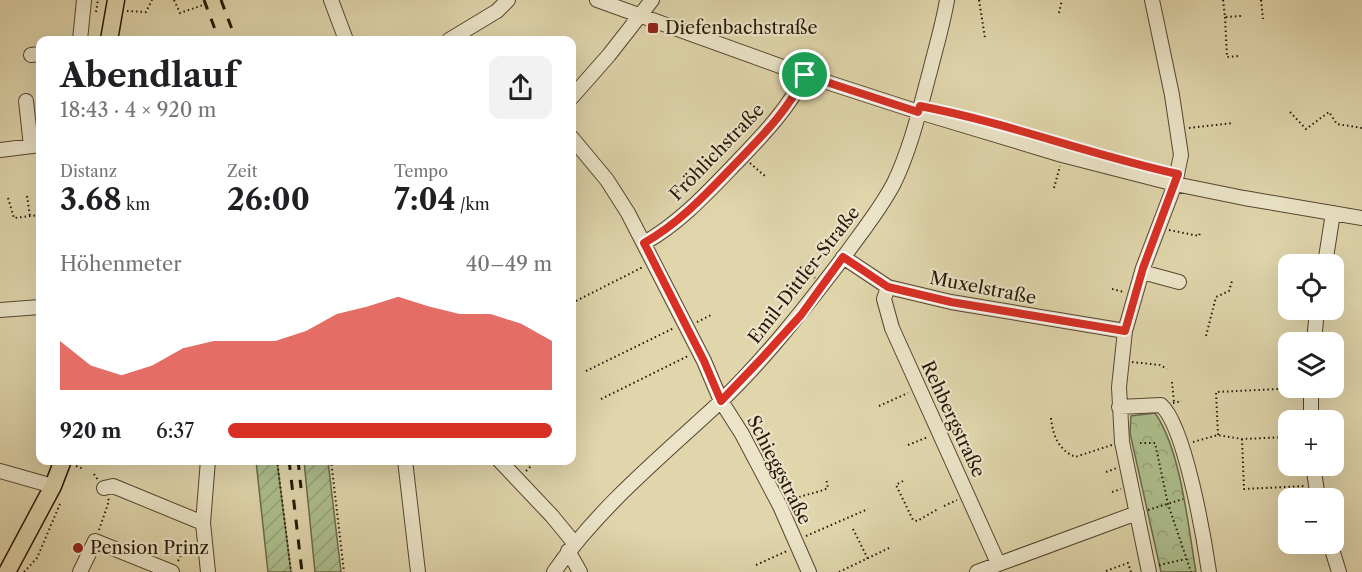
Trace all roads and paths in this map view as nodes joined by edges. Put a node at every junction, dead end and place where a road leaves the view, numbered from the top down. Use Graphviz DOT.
graph roads {
  1 [pos="84,0"];
  2 [pos="107,0"];
  3 [pos="152,0"];
  4 [pos="175,0"];
  5 [pos="331,0"];
  6 [pos="508,0"];
  7 [pos="597,0"];
  8 [pos="652,0"];
  9 [pos="947,0"];
  10 [pos="979,0"];
  11 [pos="1062,0"];
  12 [pos="1152,0"];
  13 [pos="1223,0"];
  14 [pos="1261,0"];
  15 [pos="121,5"];
  16 [pos="203,5"];
  17 [pos="1059,13"];
  18 [pos="641,15"];
  19 [pos="1241,16"];
  20 [pos="1224,17"];
  21 [pos="1263,19"];
  22 [pos="80,36"];
  23 [pos="101,36"];
  24 [pos="110,36"];
  25 [pos="344,36"];
  26 [pos="455,36"];
  27 [pos="985,38"];
  28 [pos="1238,56"];
  29 [pos="805,75"];
  30 [pos="576,92"];
  31 [pos="26,101"];
  32 [pos="918,112"];
  33 [pos="1290,112"];
  34 [pos="1233,123"];
  35 [pos="1362,128"];
  36 [pos="1178,130"];
  37 [pos="576,143"];
  38 [pos="36,146"];
  39 [pos="0,150"];
  40 [pos="750,164"];
  41 [pos="1058,174"];
  42 [pos="766,177"];
  43 [pos="1175,184"];
  44 [pos="1054,188"];
  45 [pos="27,196"];
  46 [pos="8,198"];
  47 [pos="1333,213"];
  48 [pos="36,215"];
  49 [pos="30,216"];
  50 [pos="1362,218"];
  51 [pos="1168,230"];
  52 [pos="1200,233"];
  53 [pos="644,243"];
  54 [pos="1327,254"];
  55 [pos="843,257"];
  56 [pos="654,262"];
  57 [pos="800,267"];
  58 [pos="1142,272"];
  59 [pos="1232,281"];
  60 [pos="1179,282"];
  61 [pos="824,284"];
  62 [pos="888,287"];
  63 [pos="576,301"];
  64 [pos="36,307"];
  65 [pos="0,310"];
  66 [pos="713,314"];
  67 [pos="701,320"];
  68 [pos="684,322"];
  69 [pos="1125,331"];
  70 [pos="1206,336"];
  71 [pos="699,350"];
  72 [pos="1132,362"];
  73 [pos="1167,369"];
  74 [pos="586,370"];
  75 [pos="1172,382"];
  76 [pos="919,389"];
  77 [pos="1278,389"];
  78 [pos="601,399"];
  79 [pos="721,401"];
  80 [pos="1174,402"];
  81 [pos="879,406"];
  82 [pos="1119,407"];
  83 [pos="1051,418"];
  84 [pos="939,432"];
  85 [pos="1218,435"];
  86 [pos="1278,437"];
  87 [pos="1242,439"];
  88 [pos="1122,442"];
  89 [pos="1140,443"];
  90 [pos="1182,445"];
  91 [pos="908,446"];
  92 [pos="71,465"];
  93 [pos="74,465"];
  94 [pos="208,465"];
  95 [pos="278,465"];
  96 [pos="332,465"];
  97 [pos="406,465"];
  98 [pos="503,465"];
  99 [pos="532,465"];
  100 [pos="84,469"];
  101 [pos="0,471"];
  102 [pos="94,474"];
  103 [pos="826,478"];
  104 [pos="518,480"];
  105 [pos="903,481"];
  106 [pos="104,488"];
  107 [pos="1278,490"];
  108 [pos="57,493"];
  109 [pos="1194,496"];
  110 [pos="912,502"];
  111 [pos="1168,504"];
  112 [pos="906,505"];
  113 [pos="780,506"];
  114 [pos="868,509"];
  115 [pos="938,509"];
  116 [pos="1137,513"];
  117 [pos="203,522"];
  118 [pos="853,529"];
  119 [pos="95,541"];
  120 [pos="205,544"];
  121 [pos="797,544"];
  122 [pos="572,548"];
  123 [pos="890,548"];
  124 [pos="1333,554"];
  125 [pos="868,559"];
  126 [pos="1186,559"];
  127 [pos="998,563"];
  128 [pos="756,565"];
  129 [pos="1149,570"];
  130 [pos="1106,571"];
  131 [pos="7,572"];
  132 [pos="24,572"];
  133 [pos="80,572"];
  134 [pos="172,572"];
  135 [pos="208,572"];
  136 [pos="291,572"];
  137 [pos="344,572"];
  138 [pos="418,572"];
  139 [pos="554,572"];
  140 [pos="580,572"];
  141 [pos="808,572"];
  142 [pos="839,572"];
  143 [pos="977,572"];
  144 [pos="1131,572"];
  145 [pos="1191,572"];
  146 [pos="1209,572"];
  147 [pos="1339,572"];
  1 -- 22 [label="street"];
  2 -- 23 [label="main road"];
  3 -- 15 [label="path"];
  4 -- 16 [label="path"];
  5 -- 25 [label="street"];
  6 -- 26 [label="street"];
  7 -- 18 [label="street"];
  8 -- 18 [label="street"];
  9 -- 32 [label="street, Emil-Dittler-Straße"];
  10 -- 27 [label="path"];
  11 -- 17 [label="path"];
  12 -- 36 [label="street"];
  13 -- 20 [label="path"];
  14 -- 21 [label="path"];
  15 -- 24 [label="main road"];
  18 -- 29 [label="street"];
  18 -- 30 [label="street"];
  19 -- 20 [label="path"];
  20 -- 28 [label="path"];
  29 -- 32 [label="street"];
  29 -- 53 [label="street, Fröhlichstraße"];
  31 -- 38 [label="street"];
  32 -- 43 [label="street"];
  32 -- 55 [label="street, Emil-Dittler-Straße"];
  33 -- 35 [label="path"];
  34 -- 36 [label="path"];
  36 -- 43 [label="street"];
  37 -- 53 [label="street, Schieggstraße"];
  38 -- 39 [label="street"];
  40 -- 42 [label="path"];
  41 -- 44 [label="path"];
  43 -- 47 [label="street"];
  43 -- 58 [label="street"];
  45 -- 49 [label="path"];
  46 -- 49 [label="path"];
  47 -- 50 [label="street"];
  47 -- 54 [label="street"];
  48 -- 49 [label="path"];
  51 -- 52 [label="path"];
  53 -- 56 [label="street, Schieggstraße"];
  55 -- 61 [label="street, Emil-Dittler-Straße"];
  55 -- 62 [label="street, Muxelstraße"];
  56 -- 63 [label="path"];
  56 -- 68 [label="street, Schieggstraße"];
  57 -- 61 [label="path"];
  58 -- 60 [label="street"];
  58 -- 69 [label="street"];
  59 -- 70 [label="path"];
  61 -- 79 [label="street, Emil-Dittler-Straße"];
  62 -- 69 [label="street, Muxelstraße"];
  62 -- 76 [label="street, Rehbergstraße"];
  64 -- 65 [label="street"];
  66 -- 67 [label="path"];
  68 -- 71 [label="street, Schieggstraße"];
  68 -- 74 [label="path"];
  69 -- 82 [label="street"];
  71 -- 78 [label="path"];
  71 -- 79 [label="street, Schieggstraße"];
  72 -- 73 [label="path"];
  75 -- 80 [label="path"];
  76 -- 81 [label="path"];
  76 -- 84 [label="street, Rehbergstraße"];
  77 -- 85 [label="path"];
  79 -- 113 [label="street, Schieggstraße"];
  79 -- 122 [label="street, Emil-Dittler-Straße"];
  82 -- 88 [label="street"];
  82 -- 90 [label="street"];
  83 -- 88 [label="path"];
  84 -- 91 [label="path"];
  84 -- 127 [label="street, Rehbergstraße"];
  85 -- 87 [label="path"];
  85 -- 90 [label="path"];
  86 -- 87 [label="path"];
  87 -- 107 [label="path"];
  88 -- 116 [label="street"];
  89 -- 111 [label="path"];
  90 -- 109 [label="street"];
  92 -- 108 [label="main road"];
  93 -- 100 [label="path"];
  94 -- 117 [label="street"];
  95 -- 136 [label="path"];
  96 -- 137 [label="path"];
  97 -- 138 [label="street"];
  98 -- 104 [label="street"];
  99 -- 104 [label="path"];
  101 -- 108 [label="street"];
  102 -- 106 [label="path"];
  103 -- 113 [label="path"];
  104 -- 122 [label="street"];
  105 -- 112 [label="path"];
  106 -- 117 [label="street"];
  106 -- 119 [label="path"];
  108 -- 131 [label="main road"];
  108 -- 132 [label="path"];
  109 -- 111 [label="path"];
  109 -- 146 [label="street"];
  110 -- 112 [label="path"];
  111 -- 116 [label="path"];
  111 -- 126 [label="path"];
  112 -- 115 [label="path"];
  113 -- 121 [label="street, Schieggstraße"];
  114 -- 121 [label="path"];
  116 -- 127 [label="street"];
  116 -- 129 [label="street"];
  117 -- 120 [label="street"];
  118 -- 125 [label="path"];
  119 -- 133 [label="street"];
  119 -- 134 [label="street"];
  120 -- 134 [label="path"];
  120 -- 135 [label="street"];
  121 -- 128 [label="path"];
  121 -- 141 [label="street, Schieggstraße"];
  122 -- 139 [label="street, Emil-Dittler-Straße"];
  122 -- 140 [label="street"];
  123 -- 125 [label="path"];
  124 -- 147 [label="street"];
  125 -- 142 [label="path"];
  126 -- 129 [label="path"];
  126 -- 145 [label="path"];
  127 -- 143 [label="street"];
  130 -- 144 [label="path"];
}
